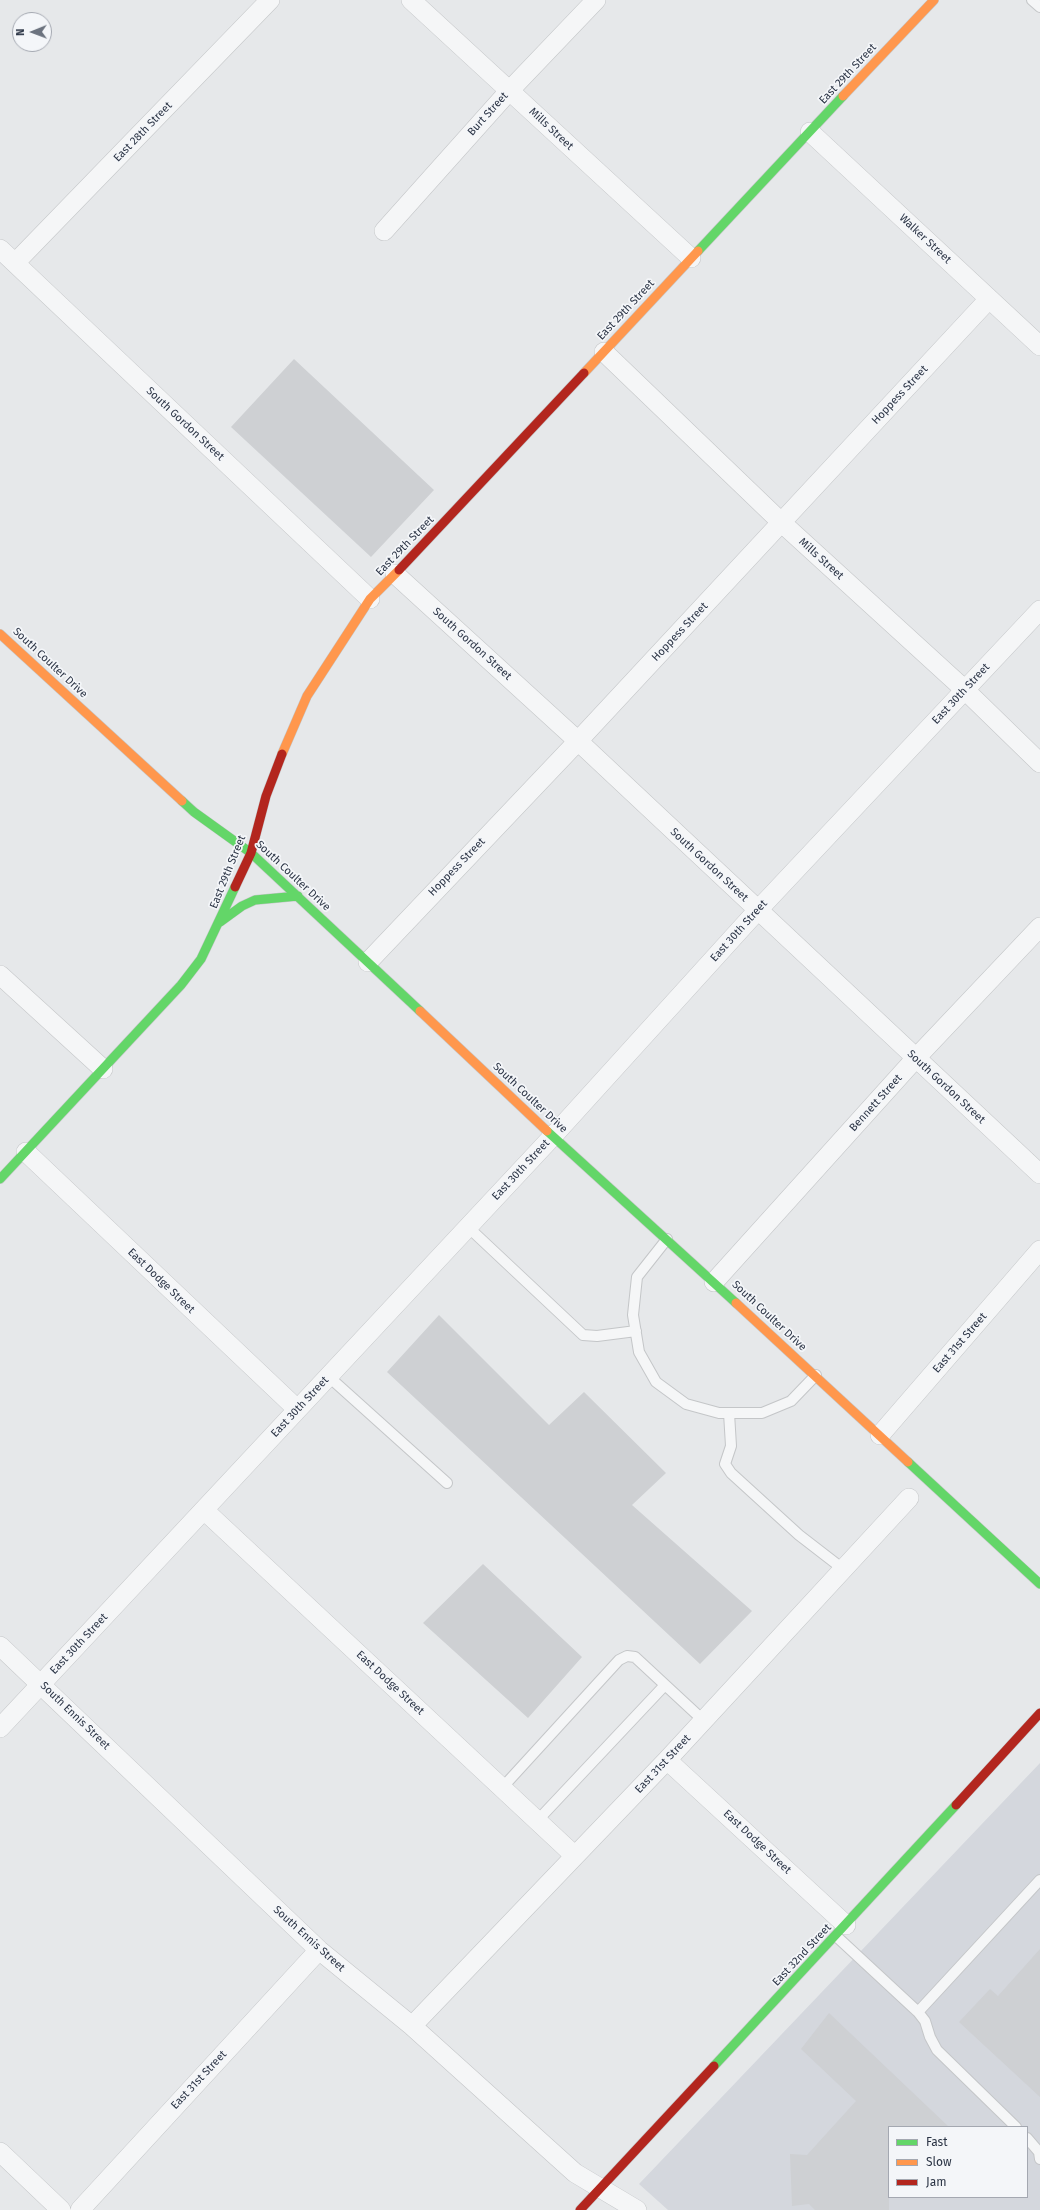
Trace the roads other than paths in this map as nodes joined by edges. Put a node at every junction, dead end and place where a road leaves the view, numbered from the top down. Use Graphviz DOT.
graph roads {
  1 [pos="270,0"];
  2 [pos="411,0"];
  3 [pos="596,0"];
  4 [pos="1032,0"];
  5 [pos="930,1"];
  6 [pos="1040,7"];
  7 [pos="510,90"];
  8 [pos="810,132"];
  9 [pos="384,231"];
  10 [pos="0,249"];
  11 [pos="691,258"];
  12 [pos="15,263"];
  13 [pos="989,299"];
  14 [pos="1040,346"];
  15 [pos="604,352"];
  16 [pos="782,523"];
  17 [pos="395,574"];
  18 [pos="370,598"];
  19 [pos="1040,610"];
  20 [pos="2,639"];
  21 [pos="965,690"];
  22 [pos="578,741"];
  23 [pos="1040,763"];
  24 [pos="252,853"];
  25 [pos="298,896"];
  26 [pos="757,911"];
  27 [pos="220,922"];
  28 [pos="1040,927"];
  29 [pos="368,962"];
  30 [pos="0,975"];
  31 [pos="915,1059"];
  32 [pos="103,1069"];
  33 [pos="553,1136"];
  34 [pos="26,1152"];
  35 [pos="1040,1174"];
  36 [pos="0,1179"];
  37 [pos="468,1228"];
  38 [pos="666,1239"];
  39 [pos="1040,1250"];
  40 [pos="714,1282"];
  41 [pos="636,1331"];
  42 [pos="816,1375"];
  43 [pos="328,1376"];
  44 [pos="297,1409"];
  45 [pos="729,1413"];
  46 [pos="880,1435"];
  47 [pos="447,1483"];
  48 [pos="909,1498"];
  49 [pos="204,1510"];
  50 [pos="844,1569"];
  51 [pos="1040,1584"];
  52 [pos="0,1646"];
  53 [pos="42,1684"];
  54 [pos="665,1686"];
  55 [pos="1040,1713"];
  56 [pos="704,1721"];
  57 [pos="0,1728"];
  58 [pos="667,1760"];
  59 [pos="502,1788"];
  60 [pos="537,1821"];
  61 [pos="575,1856"];
  62 [pos="1040,1880"];
  63 [pos="841,1930"];
  64 [pos="319,1950"];
  65 [pos="918,2012"];
  66 [pos="412,2026"];
  67 [pos="1015,2126"];
  68 [pos="1028,2139"];
  69 [pos="0,2152"];
  70 [pos="1040,2160"];
  71 [pos="602,2187"];
  72 [pos="61,2210"];
  73 [pos="80,2210"];
  74 [pos="580,2210"];
  75 [pos="637,2210"];
  1 -- 12 [label="street, East 28th Street"];
  2 -- 7 [label="street, Mills Street"];
  3 -- 7 [label="street, Burt Street"];
  4 -- 6 [label="lane"];
  5 -- 8 [label="street, East 29th Street"];
  7 -- 9 [label="street, Burt Street"];
  7 -- 11 [label="street, Mills Street"];
  8 -- 11 [label="street, East 29th Street"];
  8 -- 13 [label="street, Walker Street"];
  10 -- 12 [label="street, South Gordon Street"];
  11 -- 15 [label="street, East 29th Street"];
  12 -- 18 [label="street, South Gordon Street"];
  13 -- 14 [label="street, Walker Street"];
  13 -- 16 [label="street, Hoppess Street"];
  15 -- 16 [label="street, Mills Street"];
  15 -- 17 [label="street, East 29th Street"];
  16 -- 21 [label="street, Mills Street"];
  16 -- 22 [label="street, Hoppess Street"];
  17 -- 18 [label="street, East 29th Street"];
  17 -- 22 [label="street, South Gordon Street"];
  18 -- 24 [label="street, East 29th Street"];
  19 -- 21 [label="street, East 30th Street"];
  20 -- 24 [label="street, South Coulter Drive"];
  21 -- 23 [label="street, Mills Street"];
  21 -- 26 [label="street, East 30th Street"];
  22 -- 26 [label="street, South Gordon Street"];
  22 -- 29 [label="street, Hoppess Street"];
  24 -- 25 [label="street, South Coulter Drive"];
  24 -- 27 [label="street, East 29th Street"];
  25 -- 27 [label="street"];
  25 -- 29 [label="street, South Coulter Drive"];
  26 -- 31 [label="street, South Gordon Street"];
  26 -- 33 [label="street, East 30th Street"];
  27 -- 32 [label="street, East 29th Street"];
  28 -- 31 [label="street, Bennett Street"];
  29 -- 33 [label="street, South Coulter Drive"];
  30 -- 32 [label="street"];
  31 -- 35 [label="street, South Gordon Street"];
  31 -- 40 [label="street, Bennett Street"];
  32 -- 34 [label="street, East 29th Street"];
  33 -- 37 [label="street, East 30th Street"];
  33 -- 38 [label="street, South Coulter Drive"];
  34 -- 36 [label="street, East 29th Street"];
  34 -- 44 [label="street, East Dodge Street"];
  37 -- 41 [label="lane"];
  37 -- 43 [label="street, East 30th Street"];
  38 -- 40 [label="street, South Coulter Drive"];
  38 -- 41 [label="lane"];
  39 -- 46 [label="street, East 31st Street"];
  40 -- 42 [label="street, South Coulter Drive"];
  41 -- 45 [label="lane"];
  42 -- 45 [label="lane"];
  42 -- 46 [label="street, South Coulter Drive"];
  43 -- 44 [label="street, East 30th Street"];
  43 -- 47 [label="lane"];
  44 -- 49 [label="street, East 30th Street"];
  45 -- 50 [label="lane"];
  46 -- 51 [label="street, South Coulter Drive"];
  48 -- 50 [label="street, East 31st Street"];
  49 -- 53 [label="street, East 30th Street"];
  49 -- 59 [label="street, East Dodge Street"];
  50 -- 56 [label="street, East 31st Street"];
  52 -- 53 [label="street, South Ennis Street"];
  53 -- 57 [label="street, East 30th Street"];
  53 -- 64 [label="street, South Ennis Street"];
  54 -- 56 [label="lane"];
  54 -- 59 [label="lane"];
  54 -- 60 [label="lane"];
  55 -- 63 [label="street, East 32nd Street"];
  56 -- 58 [label="street, East 31st Street"];
  58 -- 61 [label="street, East 31st Street"];
  58 -- 63 [label="street, East Dodge Street"];
  59 -- 60 [label="street, East Dodge Street"];
  60 -- 61 [label="street, East Dodge Street"];
  61 -- 66 [label="street, East 31st Street"];
  62 -- 65 [label="lane"];
  63 -- 65 [label="lane"];
  63 -- 71 [label="street, East 32nd Street"];
  64 -- 66 [label="street, South Ennis Street"];
  64 -- 73 [label="street, East 31st Street"];
  65 -- 67 [label="lane"];
  66 -- 71 [label="street, South Ennis Street"];
  68 -- 70 [label="lane"];
  69 -- 72 [label="street"];
  71 -- 74 [label="street, East 32nd Street"];
  71 -- 75 [label="street, South Ennis Street"];
}
